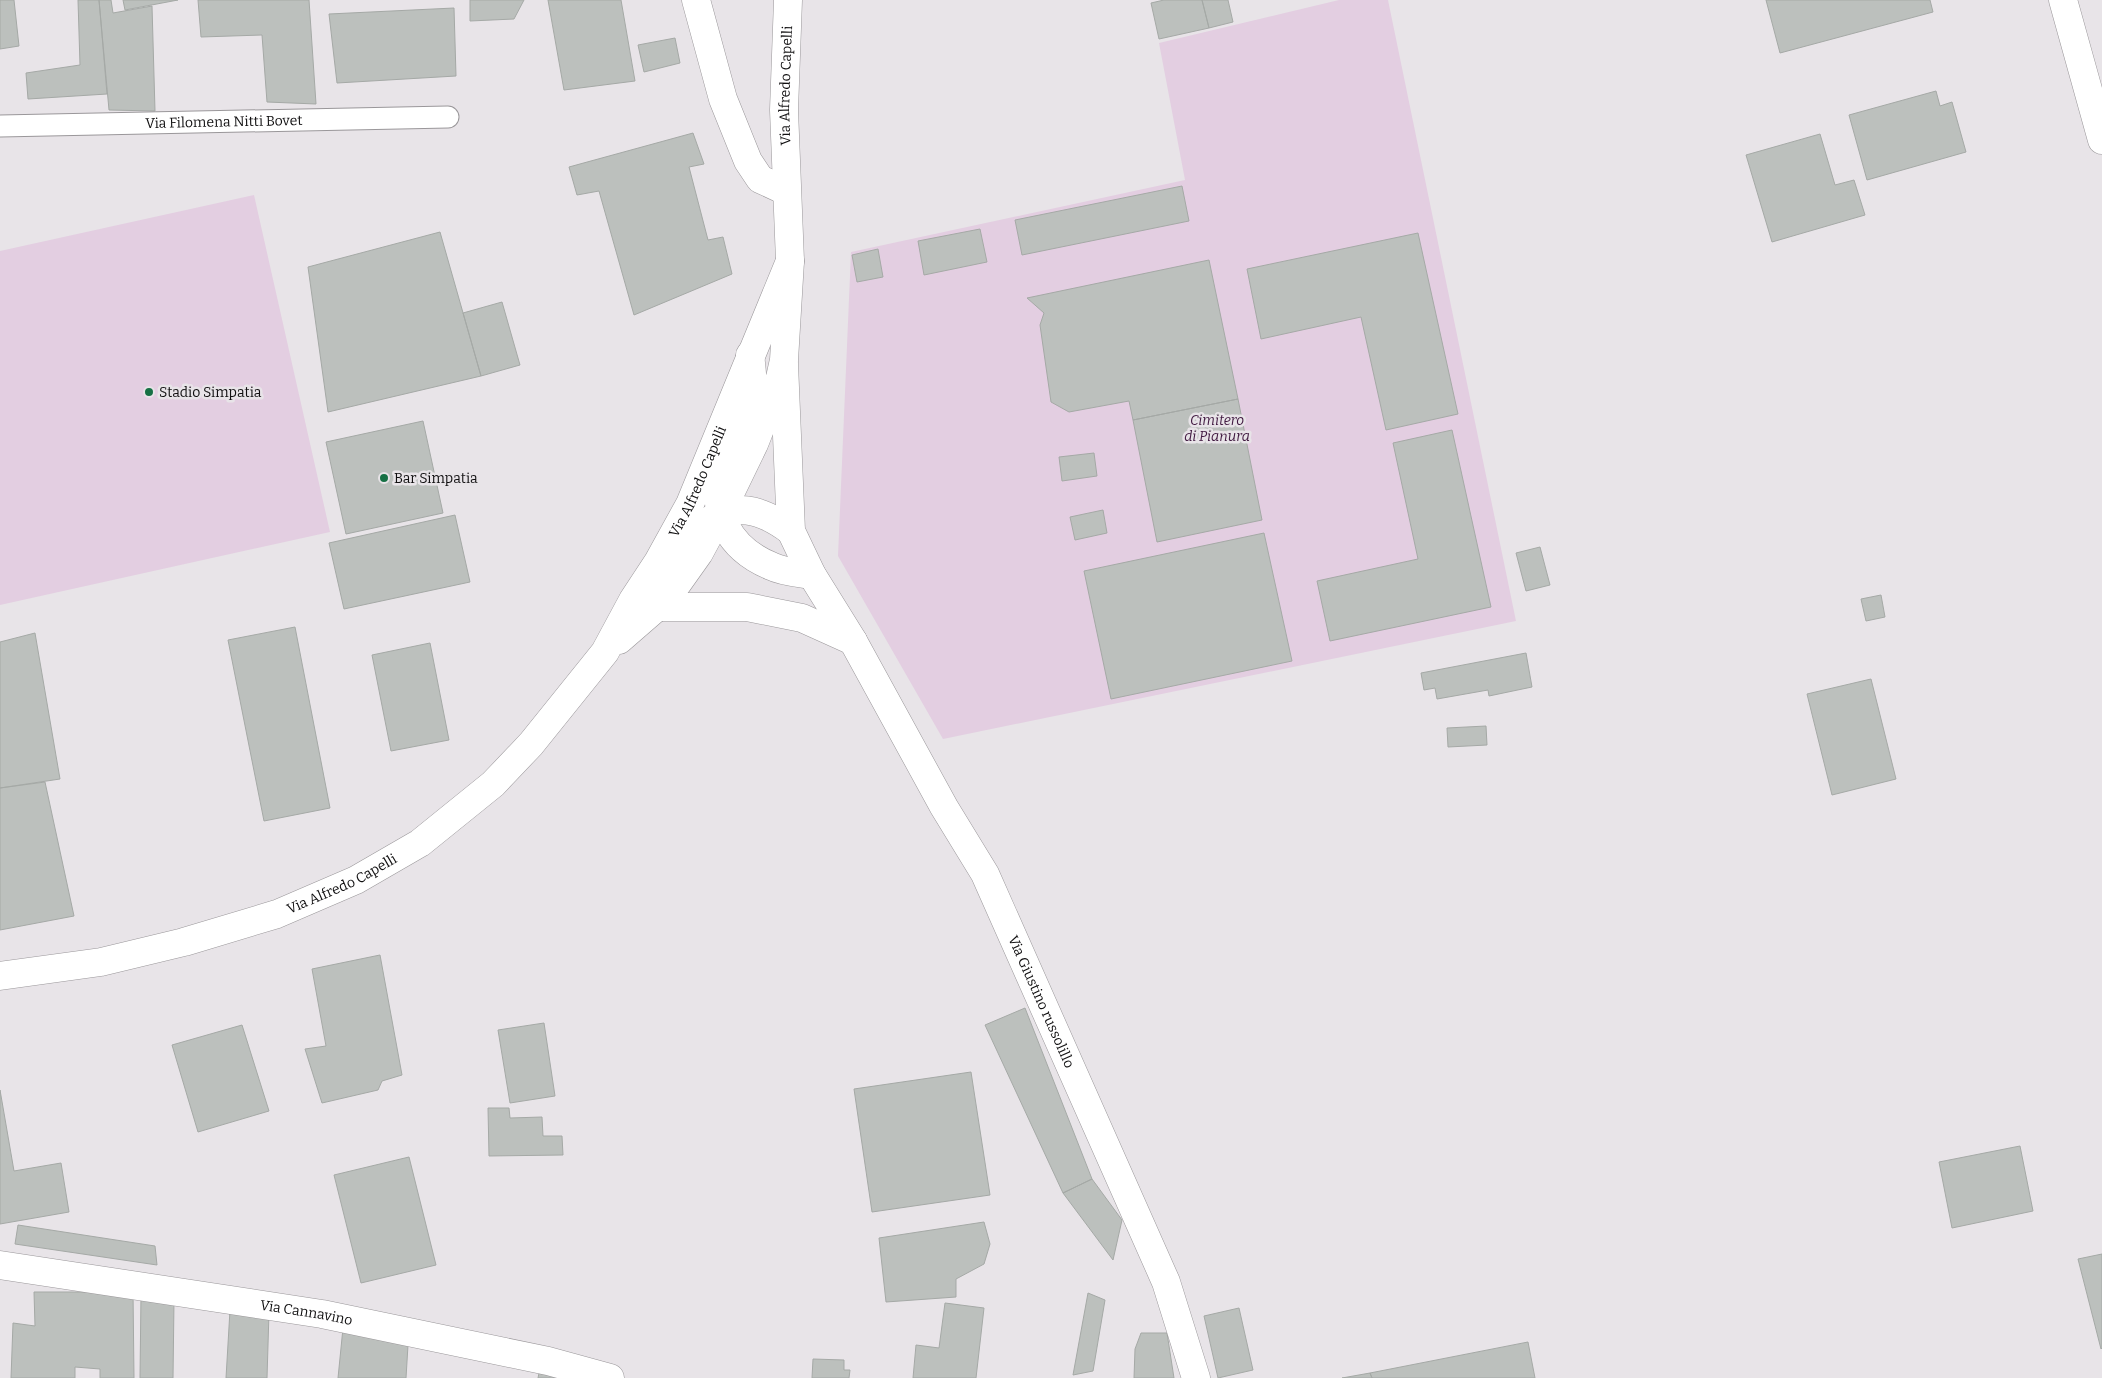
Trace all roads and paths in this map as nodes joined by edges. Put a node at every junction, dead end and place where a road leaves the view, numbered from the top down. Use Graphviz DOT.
graph roads {
  1 [pos="696,0"];
  2 [pos="788,0"];
  3 [pos="2063,0"];
  4 [pos="448,117"];
  5 [pos="0,126"];
  6 [pos="2102,140"];
  7 [pos="786,191"];
  8 [pos="790,261"];
  9 [pos="750,355"];
  10 [pos="784,360"];
  11 [pos="720,514"];
  12 [pos="791,531"];
  13 [pos="812,575"];
  14 [pos="645,603"];
  15 [pos="853,641"];
  16 [pos="0,976"];
  17 [pos="0,1265"];
  18 [pos="610,1378"];
  19 [pos="1196,1378"];
  1 -- 7 [label="street"];
  2 -- 7 [label="street, Via Alfredo Capelli"];
  3 -- 6 [label="street"];
  4 -- 5 [label="lane, Via Filomena Nitti Bovet"];
  7 -- 8 [label="street, Via Alfredo Capelli"];
  8 -- 9 [label="street, Via Alfredo Capelli"];
  8 -- 10 [label="street, Via Alfredo Capelli"];
  9 -- 11 [label="street, Via Alfredo Capelli"];
  9 -- 14 [label="street, Via Alfredo Capelli"];
  10 -- 11 [label="street, Via Alfredo Capelli"];
  10 -- 12 [label="street"];
  11 -- 12 [label="street"];
  11 -- 13 [label="street"];
  11 -- 14 [label="street, Via Alfredo Capelli"];
  12 -- 13 [label="street, Via Giustino russolillo"];
  13 -- 15 [label="street, Via Giustino russolillo"];
  14 -- 15 [label="street"];
  14 -- 16 [label="street, Via Alfredo Capelli"];
  15 -- 19 [label="street, Via Giustino russolillo"];
  17 -- 18 [label="street, Via Cannavino"];
}
